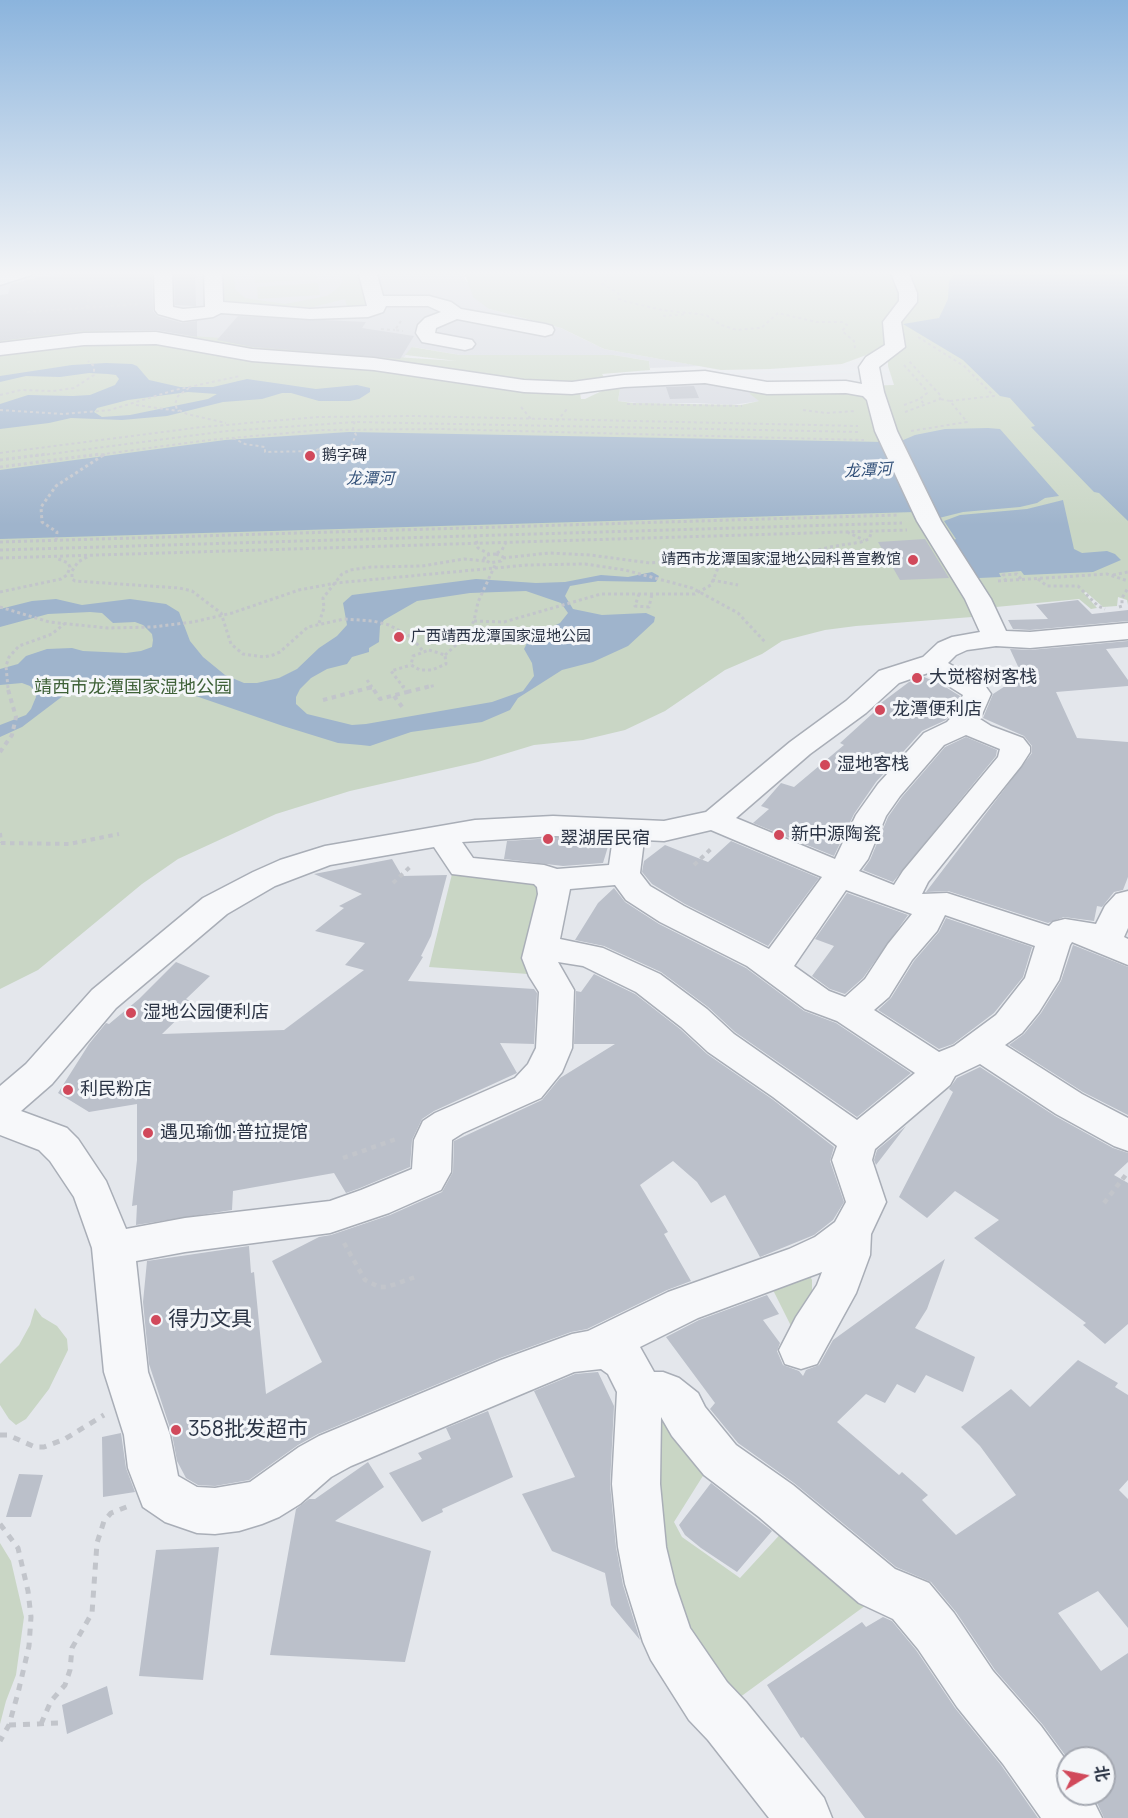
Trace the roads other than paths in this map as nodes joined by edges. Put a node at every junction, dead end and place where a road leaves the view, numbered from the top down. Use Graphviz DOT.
graph roads {
  1 [pos="264,356"];
  2 [pos="882,356"];
  3 [pos="874,394"];
  4 [pos="1128,631"];
  5 [pos="996,638"];
  6 [pos="933,663"];
  7 [pos="964,721"];
  8 [pos="716,819"];
  9 [pos="630,830"];
  10 [pos="442,836"];
  11 [pos="624,874"];
  12 [pos="841,874"];
  13 [pos="550,880"];
  14 [pos="916,903"];
  15 [pos="1128,903"];
  16 [pos="1054,940"];
  17 [pos="1117,947"];
  18 [pos="542,948"];
  19 [pos="775,968"];
  20 [pos="850,1012"];
  21 [pos="981,1046"];
  22 [pos="937,1069"];
  23 [pos="0,1108"];
  24 [pos="0,1114"];
  25 [pos="1128,1136"];
  26 [pos="858,1141"];
  27 [pos="850,1234"];
  28 [pos="112,1248"];
  29 [pos="594,1349"];
  30 [pos="801,1350"];
  31 [pos="639,1392"];
  32 [pos="804,1818"];
  33 [pos="1074,1818"];
  1 -- 3 [label="street"];
  2 -- 3 [label="street"];
  3 -- 5 [label="street"];
  4 -- 5 [label="street"];
  5 -- 6 [label="street"];
  6 -- 7 [label="street"];
  6 -- 8 [label="street"];
  7 -- 12 [label="street"];
  7 -- 14 [label="street"];
  8 -- 9 [label="street"];
  8 -- 12 [label="street"];
  9 -- 10 [label="street"];
  9 -- 11 [label="street"];
  10 -- 13 [label="street"];
  10 -- 23 [label="street"];
  11 -- 13 [label="street"];
  11 -- 19 [label="street"];
  12 -- 14 [label="street"];
  12 -- 19 [label="street"];
  13 -- 18 [label="street"];
  14 -- 16 [label="street"];
  14 -- 20 [label="street"];
  15 -- 17 [label="street"];
  16 -- 17 [label="street"];
  16 -- 21 [label="street"];
  18 -- 26 [label="street"];
  18 -- 28 [label="street"];
  19 -- 20 [label="street"];
  20 -- 22 [label="street"];
  21 -- 22 [label="street"];
  21 -- 25 [label="street"];
  22 -- 26 [label="street"];
  24 -- 28 [label="street"];
  26 -- 27 [label="street"];
  27 -- 29 [label="street"];
  27 -- 30 [label="street"];
  28 -- 29 [label="street"];
  29 -- 31 [label="street"];
  31 -- 32 [label="street"];
  31 -- 33 [label="street"];
}
